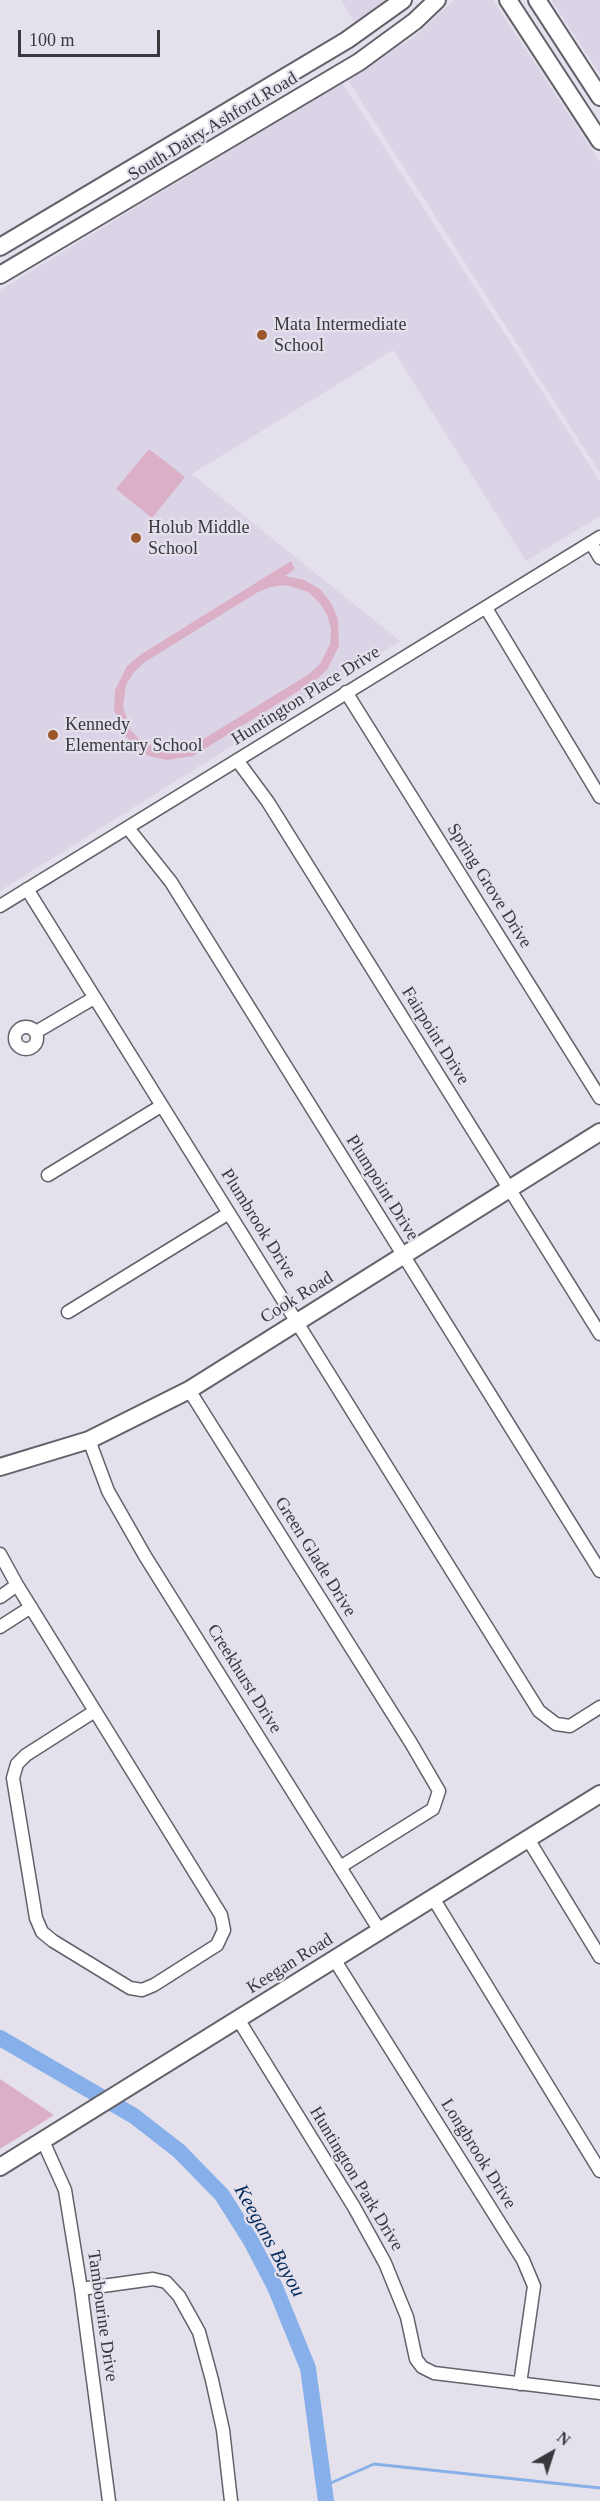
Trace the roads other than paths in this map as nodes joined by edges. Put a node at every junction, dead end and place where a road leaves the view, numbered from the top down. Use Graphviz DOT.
graph roads {
  1 [pos="403,0"];
  2 [pos="437,0"];
  3 [pos="508,0"];
  4 [pos="537,0"];
  5 [pos="347,40"];
  6 [pos="360,62"];
  7 [pos="600,97"];
  8 [pos="211,120"];
  9 [pos="600,141"];
  10 [pos="225,142"];
  11 [pos="76,201"];
  12 [pos="89,223"];
  13 [pos="0,248"];
  14 [pos="0,275"];
  15 [pos="595,540"];
  16 [pos="600,558"];
  17 [pos="486,609"];
  18 [pos="346,693"];
  19 [pos="237,760"];
  20 [pos="600,797"];
  21 [pos="128,828"];
  22 [pos="27,889"];
  23 [pos="0,906"];
  24 [pos="94,998"];
  25 [pos="36,1032"];
  26 [pos="600,1098"];
  27 [pos="161,1106"];
  28 [pos="600,1132"];
  29 [pos="48,1175"];
  30 [pos="510,1190"];
  31 [pos="229,1213"];
  32 [pos="402,1254"];
  33 [pos="69,1312"];
  34 [pos="297,1321"];
  35 [pos="600,1334"];
  36 [pos="189,1390"];
  37 [pos="89,1440"];
  38 [pos="0,1467"];
  39 [pos="0,1554"];
  40 [pos="600,1571"];
  41 [pos="17,1586"];
  42 [pos="0,1597"];
  43 [pos="31,1607"];
  44 [pos="0,1627"];
  45 [pos="600,1707"];
  46 [pos="95,1711"];
  47 [pos="600,1794"];
  48 [pos="528,1839"];
  49 [pos="339,1867"];
  50 [pos="433,1898"];
  51 [pos="380,1931"];
  52 [pos="600,1957"];
  53 [pos="334,1959"];
  54 [pos="238,2019"];
  55 [pos="43,2141"];
  56 [pos="0,2167"];
  57 [pos="600,2171"];
  58 [pos="81,2289"];
  59 [pos="520,2384"];
  60 [pos="600,2393"];
  61 [pos="109,2501"];
  62 [pos="231,2501"];
  1 -- 5 [label="street, South Dairy Ashford Road"];
  2 -- 6 [label="street, South Dairy Ashford Road"];
  3 -- 9 [label="street"];
  4 -- 7 [label="street"];
  5 -- 6 [label="street"];
  5 -- 8 [label="street, South Dairy Ashford Road"];
  6 -- 10 [label="street, South Dairy Ashford Road"];
  8 -- 10 [label="street"];
  8 -- 11 [label="street, South Dairy Ashford Road"];
  10 -- 12 [label="street, South Dairy Ashford Road"];
  11 -- 12 [label="street"];
  11 -- 13 [label="street, South Dairy Ashford Road"];
  12 -- 14 [label="street, South Dairy Ashford Road"];
  15 -- 16 [label="street"];
  15 -- 17 [label="street, Huntington Place Drive"];
  17 -- 18 [label="street, Huntington Place Drive"];
  17 -- 20 [label="street"];
  18 -- 19 [label="street, Huntington Place Drive"];
  18 -- 26 [label="street, Spring Grove Drive"];
  19 -- 21 [label="street, Huntington Place Drive"];
  19 -- 30 [label="street, Fairpoint Drive"];
  21 -- 22 [label="street, Huntington Place Drive"];
  21 -- 32 [label="street, Plumpoint Drive"];
  22 -- 23 [label="street, Huntington Place Drive"];
  22 -- 24 [label="street, Plumbrook Drive"];
  24 -- 25 [label="street"];
  24 -- 27 [label="street, Plumbrook Drive"];
  27 -- 29 [label="street"];
  27 -- 31 [label="street, Plumbrook Drive"];
  28 -- 30 [label="street, Cook Road"];
  30 -- 32 [label="street, Cook Road"];
  30 -- 35 [label="street, Fairpoint Drive"];
  31 -- 33 [label="street"];
  31 -- 34 [label="street, Plumbrook Drive"];
  32 -- 34 [label="street, Cook Road"];
  32 -- 40 [label="street, Plumpoint Drive"];
  34 -- 36 [label="street, Cook Road"];
  34 -- 45 [label="street, Plumbrook Drive"];
  36 -- 37 [label="street, Cook Road"];
  36 -- 49 [label="street, Green Glade Drive"];
  37 -- 38 [label="street, Cook Road"];
  37 -- 49 [label="street, Creekhurst Drive"];
  39 -- 41 [label="street"];
  41 -- 42 [label="street"];
  41 -- 43 [label="street"];
  43 -- 44 [label="street"];
  43 -- 46 [label="street"];
  46 -- 46 [label="street"];
  47 -- 48 [label="street, Keegan Road"];
  48 -- 50 [label="street, Keegan Road"];
  48 -- 52 [label="street"];
  49 -- 51 [label="street, Creekhurst Drive"];
  50 -- 51 [label="street, Keegan Road"];
  50 -- 57 [label="street"];
  51 -- 53 [label="street, Keegan Road"];
  53 -- 54 [label="street, Keegan Road"];
  53 -- 59 [label="street, Longbrook Drive"];
  54 -- 55 [label="street, Keegan Road"];
  54 -- 59 [label="street, Huntington Park Drive"];
  55 -- 56 [label="street, Keegan Road"];
  55 -- 58 [label="street, Tambourine Drive"];
  58 -- 61 [label="street, Tambourine Drive"];
  58 -- 62 [label="street"];
  59 -- 60 [label="street"];
}
